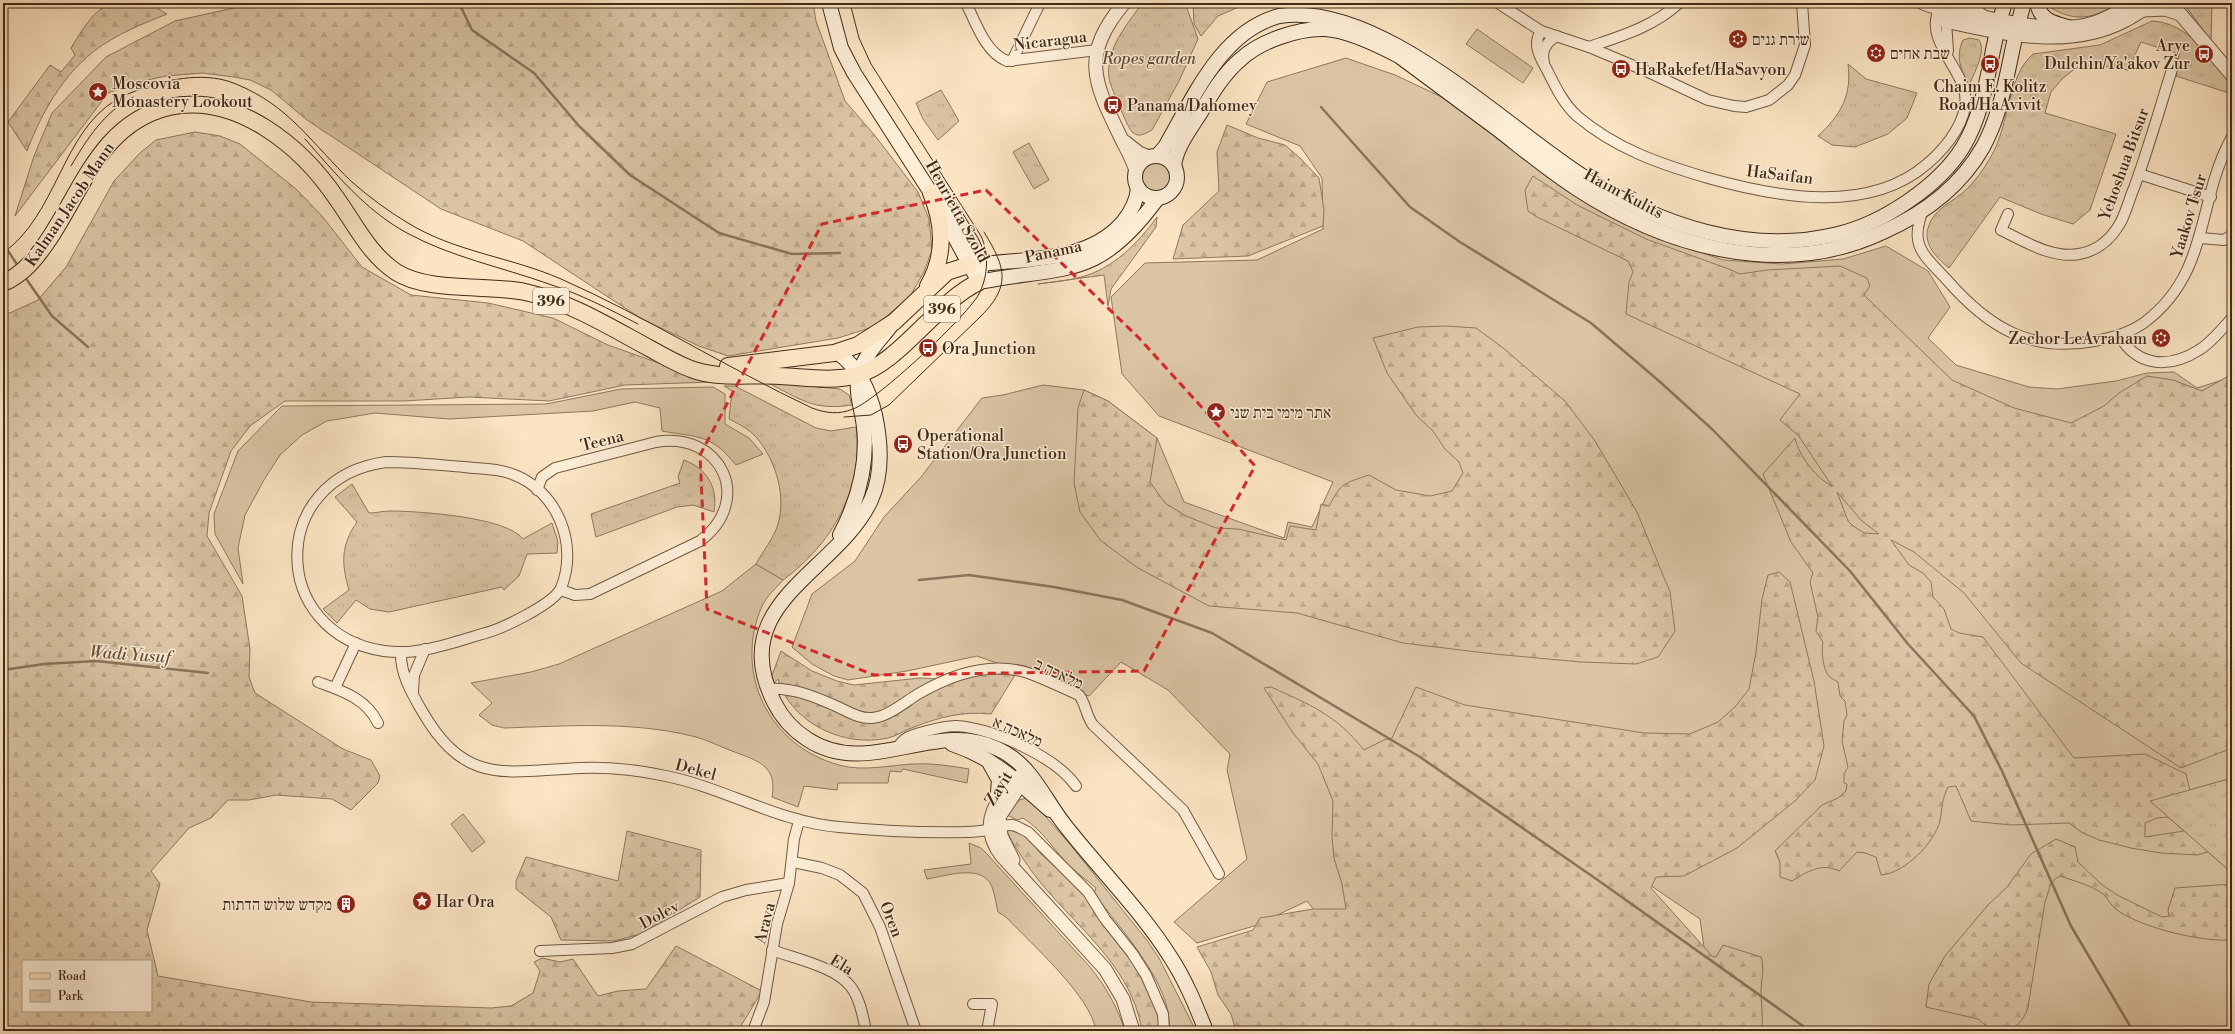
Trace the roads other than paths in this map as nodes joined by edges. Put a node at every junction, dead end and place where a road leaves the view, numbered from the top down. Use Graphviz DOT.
graph roads {
  1 [pos="829,3"];
  2 [pos="838,3"];
  3 [pos="966,3"];
  4 [pos="1040,3"];
  5 [pos="1124,3"];
  6 [pos="1498,3"];
  7 [pos="1679,3"];
  8 [pos="1802,3"];
  9 [pos="1923,3"];
  10 [pos="1972,3"];
  11 [pos="2005,3"];
  12 [pos="2024,3"];
  13 [pos="2037,3"];
  14 [pos="2171,3"];
  15 [pos="2143,5"];
  16 [pos="1948,9"];
  17 [pos="2180,14"];
  18 [pos="1983,18"];
  19 [pos="1999,26"];
  20 [pos="2068,27"];
  21 [pos="2017,29"];
  22 [pos="1541,31"];
  23 [pos="1557,36"];
  24 [pos="1589,47"];
  25 [pos="1097,50"];
  26 [pos="1012,61"];
  27 [pos="1950,61"];
  28 [pos="2174,63"];
  29 [pos="1545,68"];
  30 [pos="2232,75"];
  31 [pos="2232,137"];
  32 [pos="1121,138"];
  33 [pos="1153,156"];
  34 [pos="1174,166"];
  35 [pos="1136,171"];
  36 [pos="2139,174"];
  37 [pos="1138,188"];
  38 [pos="931,193"];
  39 [pos="2211,197"];
  40 [pos="1157,198"];
  41 [pos="1923,210"];
  42 [pos="2008,214"];
  43 [pos="2232,235"];
  44 [pos="2200,238"];
  45 [pos="975,265"];
  46 [pos="979,282"];
  47 [pos="3,283"];
  48 [pos="920,297"];
  49 [pos="2232,318"];
  50 [pos="894,322"];
  51 [pos="2119,335"];
  52 [pos="837,352"];
  53 [pos="667,358"];
  54 [pos="859,374"];
  55 [pos="537,490"];
  56 [pos="561,590"];
  57 [pos="356,643"];
  58 [pos="425,649"];
  59 [pos="401,652"];
  60 [pos="318,682"];
  61 [pos="335,688"];
  62 [pos="768,689"];
  63 [pos="414,696"];
  64 [pos="378,723"];
  65 [pos="942,740"];
  66 [pos="897,749"];
  67 [pos="986,758"];
  68 [pos="1027,771"];
  69 [pos="1018,782"];
  70 [pos="1076,786"];
  71 [pos="997,802"];
  72 [pos="799,821"];
  73 [pos="1062,821"];
  74 [pos="994,829"];
  75 [pos="793,862"];
  76 [pos="1219,874"];
  77 [pos="789,883"];
  78 [pos="772,950"];
  79 [pos="540,951"];
  80 [pos="973,1004"];
  81 [pos="754,1031"];
  82 [pos="866,1031"];
  83 [pos="916,1031"];
  84 [pos="987,1031"];
  85 [pos="1133,1031"];
  86 [pos="1164,1031"];
  87 [pos="1206,1031"];
  1 -- 38 [label="main road, Henrietta Szold"];
  2 -- 45 [label="main road, Henrietta Szold"];
  3 -- 26 [label="street, Nicaragua"];
  4 -- 26 [label="street"];
  5 -- 25 [label="street"];
  6 -- 22 [label="street"];
  7 -- 24 [label="street"];
  8 -- 24 [label="street"];
  9 -- 16 [label="street"];
  10 -- 18 [label="street"];
  11 -- 19 [label="main road, Haim Kulits"];
  12 -- 21 [label="main road, Haim Kulits"];
  13 -- 20 [label="main road"];
  14 -- 17 [label="street"];
  15 -- 17 [label="street"];
  15 -- 20 [label="street"];
  15 -- 21 [label="street"];
  16 -- 18 [label="street"];
  16 -- 19 [label="street"];
  16 -- 27 [label="street, HaSaifan"];
  16 -- 27 [label="street, HaSaifan"];
  17 -- 30 [label="street"];
  18 -- 19 [label="street"];
  19 -- 21 [label="street"];
  19 -- 33 [label="main road, Haim Kulits"];
  20 -- 21 [label="street"];
  21 -- 41 [label="main road, Haim Kulits"];
  22 -- 23 [label="street"];
  22 -- 29 [label="street, HaSaifan"];
  23 -- 24 [label="street"];
  23 -- 29 [label="street, HaSaifan"];
  25 -- 26 [label="street, Nicaragua"];
  25 -- 32 [label="street"];
  27 -- 29 [label="street, HaSaifan"];
  28 -- 36 [label="street, Yehoshua Bitsur"];
  31 -- 39 [label="street, Yaakov Tsur"];
  32 -- 33 [label="street"];
  32 -- 35 [label="street"];
  33 -- 34 [label="main road"];
  33 -- 35 [label="main road"];
  34 -- 40 [label="main road"];
  34 -- 41 [label="main road, Haim Kulits"];
  35 -- 37 [label="main road"];
  36 -- 39 [label="street"];
  36 -- 42 [label="street, Yehoshua Bitsur"];
  37 -- 40 [label="main road"];
  37 -- 45 [label="main road, Panama"];
  38 -- 45 [label="main road, Henrietta Szold"];
  38 -- 48 [label="main road"];
  39 -- 44 [label="street, Yaakov Tsur"];
  40 -- 46 [label="main road, Panama"];
  41 -- 51 [label="street, Yaakov Tsur"];
  43 -- 44 [label="street"];
  44 -- 51 [label="street, Yaakov Tsur"];
  45 -- 46 [label="main road, Henrietta Szold"];
  45 -- 48 [label="main road, Kalman Jacob Mann / 396"];
  46 -- 54 [label="main road, Kalman Jacob Mann / 396"];
  47 -- 53 [label="main road, Kalman Jacob Mann / 396"];
  48 -- 50 [label="main road, Kalman Jacob Mann / 396"];
  49 -- 51 [label="street"];
  50 -- 52 [label="main road, Kalman Jacob Mann / 396"];
  50 -- 54 [label="main road"];
  52 -- 53 [label="main road, Kalman Jacob Mann / 396"];
  52 -- 54 [label="main road"];
  53 -- 54 [label="main road, Kalman Jacob Mann / 396"];
  54 -- 62 [label="main road"];
  55 -- 56 [label="street"];
  55 -- 56 [label="street, Teena"];
  55 -- 57 [label="street"];
  56 -- 58 [label="street"];
  57 -- 59 [label="street"];
  57 -- 61 [label="street"];
  58 -- 59 [label="street"];
  58 -- 63 [label="street, Dekel"];
  59 -- 63 [label="street, Dekel"];
  60 -- 61 [label="street"];
  61 -- 64 [label="street"];
  62 -- 66 [label="main road"];
  62 -- 76 [label="street, מלאכה ב"];
  63 -- 72 [label="street, Dekel"];
  65 -- 66 [label="main road"];
  65 -- 67 [label="main road"];
  65 -- 68 [label="main road"];
  66 -- 70 [label="street, מלאכה א"];
  67 -- 69 [label="main road"];
  67 -- 71 [label="main road"];
  68 -- 69 [label="street, Zayit"];
  68 -- 73 [label="main road"];
  69 -- 71 [label="street, Zayit"];
  69 -- 73 [label="main road"];
  69 -- 74 [label="street, Zayit"];
  71 -- 74 [label="street, Zayit"];
  72 -- 74 [label="street, Dekel"];
  72 -- 75 [label="street, Arava"];
  73 -- 87 [label="main road"];
  74 -- 85 [label="street, Zayit"];
  74 -- 86 [label="street, Dekel"];
  75 -- 77 [label="street, Arava"];
  75 -- 83 [label="street, Oren"];
  77 -- 78 [label="street, Arava"];
  77 -- 79 [label="street, Dolev"];
  78 -- 81 [label="street, Arava"];
  78 -- 82 [label="street, Ela"];
  80 -- 84 [label="street"];
}
